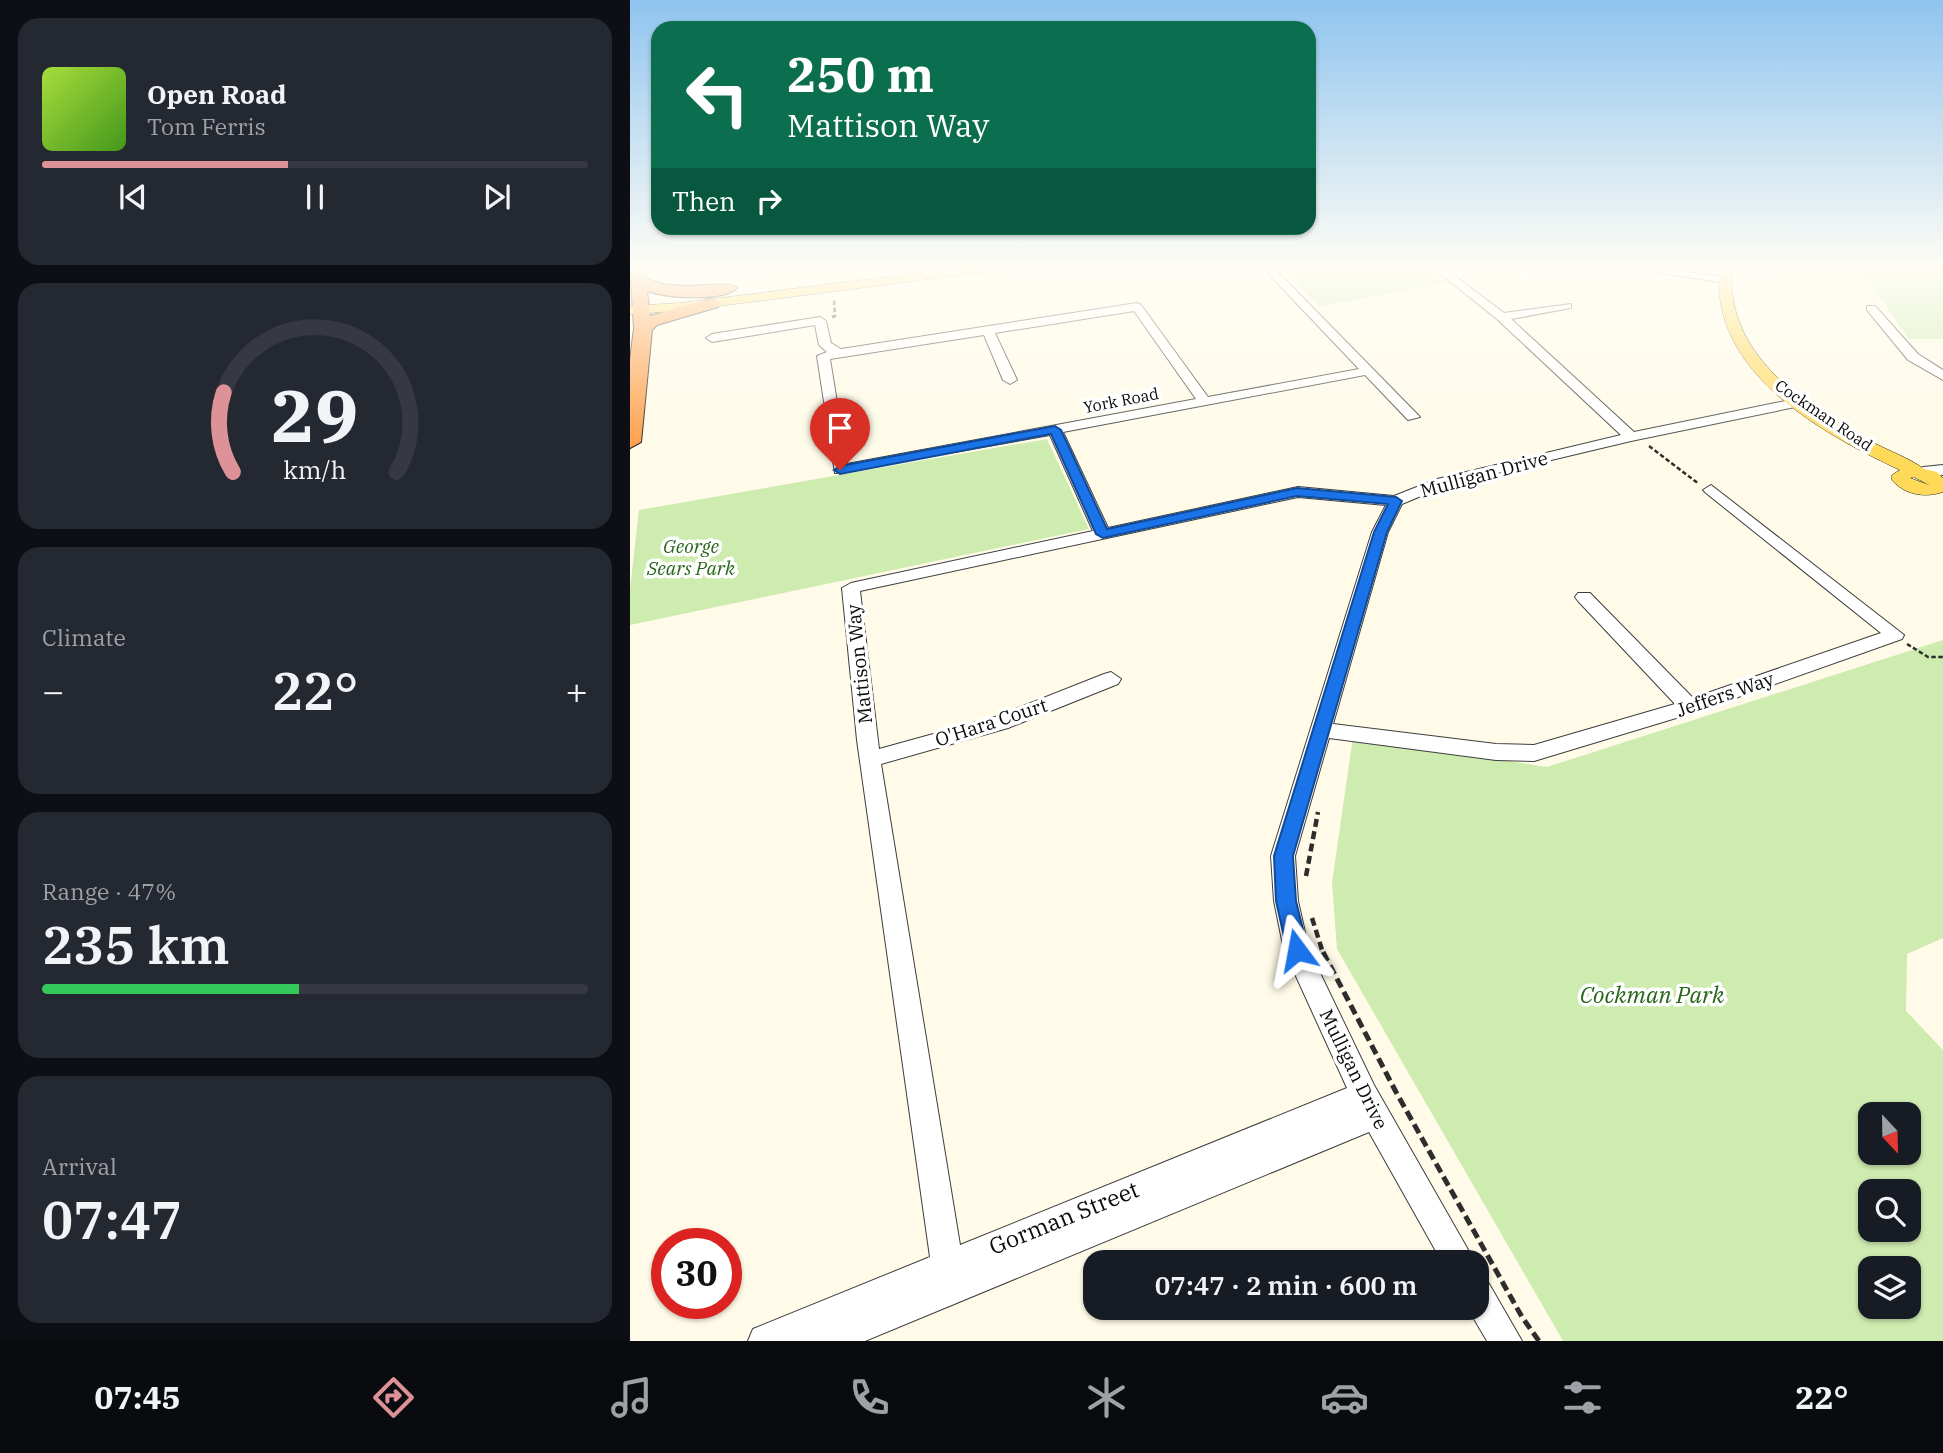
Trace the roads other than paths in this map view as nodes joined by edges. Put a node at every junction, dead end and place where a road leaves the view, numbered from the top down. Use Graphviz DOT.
graph roads {
  1 [pos="636,329"];
  2 [pos="772,329"];
  3 [pos="822,329"];
  4 [pos="997,329"];
  5 [pos="1152,329"];
  6 [pos="1326,329"];
  7 [pos="1514,329"];
  8 [pos="1735,329"];
  9 [pos="1889,329"];
  10 [pos="988,330"];
  11 [pos="712,338"];
  12 [pos="839,354"];
  13 [pos="1943,356"];
  14 [pos="1913,357"];
  15 [pos="1367,372"];
  16 [pos="1943,376"];
  17 [pos="1010,380"];
  18 [pos="1205,402"];
  19 [pos="1796,403"];
  20 [pos="1413,417"];
  21 [pos="1055,430"];
  22 [pos="1631,437"];
  23 [pos="630,442"];
  24 [pos="1915,478"];
  25 [pos="1942,485"];
  26 [pos="1711,490"];
  27 [pos="1396,501"];
  28 [pos="1103,534"];
  29 [pos="1584,597"];
  30 [pos="1111,679"];
  31 [pos="1689,707"];
  32 [pos="1321,730"];
  33 [pos="870,759"];
  34 [pos="1370,1105"];
  35 [pos="1452,1250"];
  36 [pos="950,1277"];
  37 [pos="1489,1314"];
  38 [pos="765,1341"];
  39 [pos="825,1341"];
  40 [pos="1505,1341"];
  1 -- 23 [label="highway"];
  2 -- 11 [label="street"];
  3 -- 12 [label="street"];
  4 -- 10 [label="street"];
  5 -- 18 [label="street"];
  6 -- 15 [label="street"];
  7 -- 22 [label="street"];
  8 -- 19 [label="main road, Cockman Road"];
  9 -- 14 [label="street"];
  10 -- 12 [label="street"];
  10 -- 17 [label="street"];
  12 -- 21 [label="street, York Road"];
  13 -- 14 [label="street"];
  14 -- 16 [label="street"];
  15 -- 18 [label="street, York Road"];
  15 -- 20 [label="street"];
  18 -- 21 [label="street, York Road"];
  19 -- 22 [label="street, Mulligan Drive"];
  19 -- 24 [label="main road, Cockman Road"];
  21 -- 28 [label="street"];
  22 -- 27 [label="street, Mulligan Drive"];
  24 -- 25 [label="main road, Cockman Road"];
  24 -- 25 [label="street"];
  26 -- 31 [label="street, Jeffers Way"];
  27 -- 28 [label="street, Mattison Way"];
  27 -- 32 [label="street, Mulligan Drive"];
  28 -- 33 [label="street, Mattison Way"];
  29 -- 31 [label="street"];
  30 -- 33 [label="street, O'Hara Court"];
  31 -- 32 [label="street, Jeffers Way"];
  32 -- 34 [label="street, Mulligan Drive"];
  33 -- 36 [label="street, Mattison Way"];
  34 -- 35 [label="street, Mulligan Drive"];
  34 -- 36 [label="street, Gorman Street"];
  36 -- 38 [label="street, Gorman Street"];
  36 -- 39 [label="street, Gorman Street"];
  37 -- 40 [label="street"];
}
